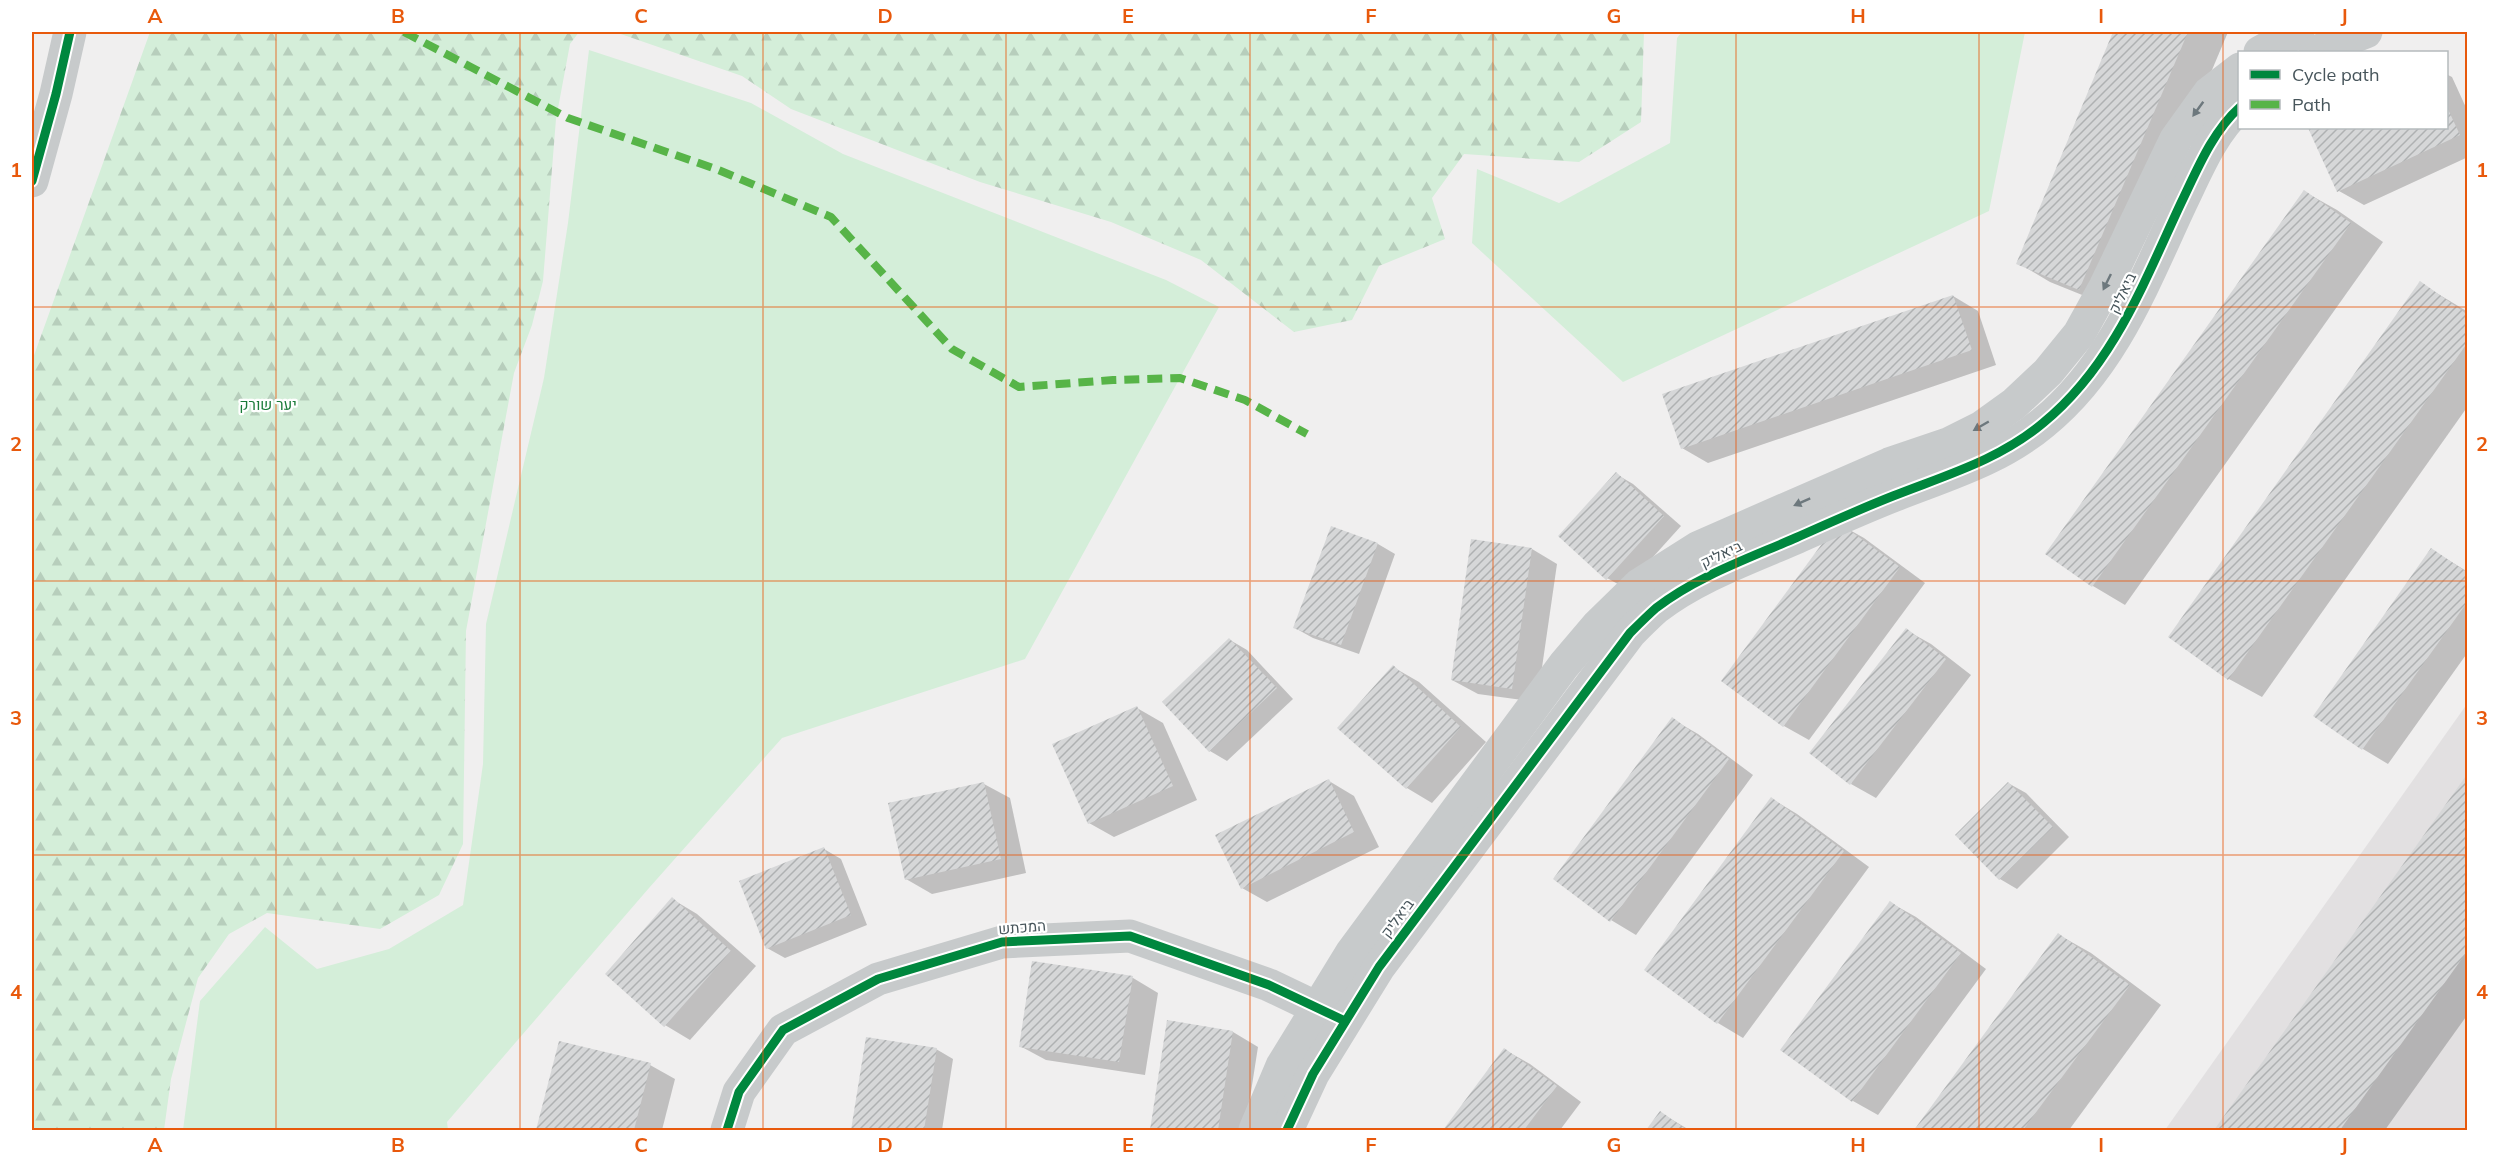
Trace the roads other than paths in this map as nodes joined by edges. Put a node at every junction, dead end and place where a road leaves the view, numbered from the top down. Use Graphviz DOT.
graph roads {
  1 [pos="70,32"];
  2 [pos="2298,32"];
  3 [pos="2366,32"];
  4 [pos="2262,51"];
  5 [pos="2318,51"];
  6 [pos="2238,71"];
  7 [pos="2238,109"];
  8 [pos="32,181"];
  9 [pos="1332,1014"];
  10 [pos="727,1131"];
  11 [pos="1255,1131"];
  12 [pos="1287,1131"];
  1 -- 8 [label="street"];
  2 -- 4 [label="street"];
  3 -- 5 [label="street"];
  6 -- 9 [label="street, ביאליק, one-way"];
  7 -- 9 [label="street, ביאליק"];
  9 -- 10 [label="street, המכתש"];
  9 -- 11 [label="street, ביאליק"];
  9 -- 12 [label="street, ביאליק"];
}
